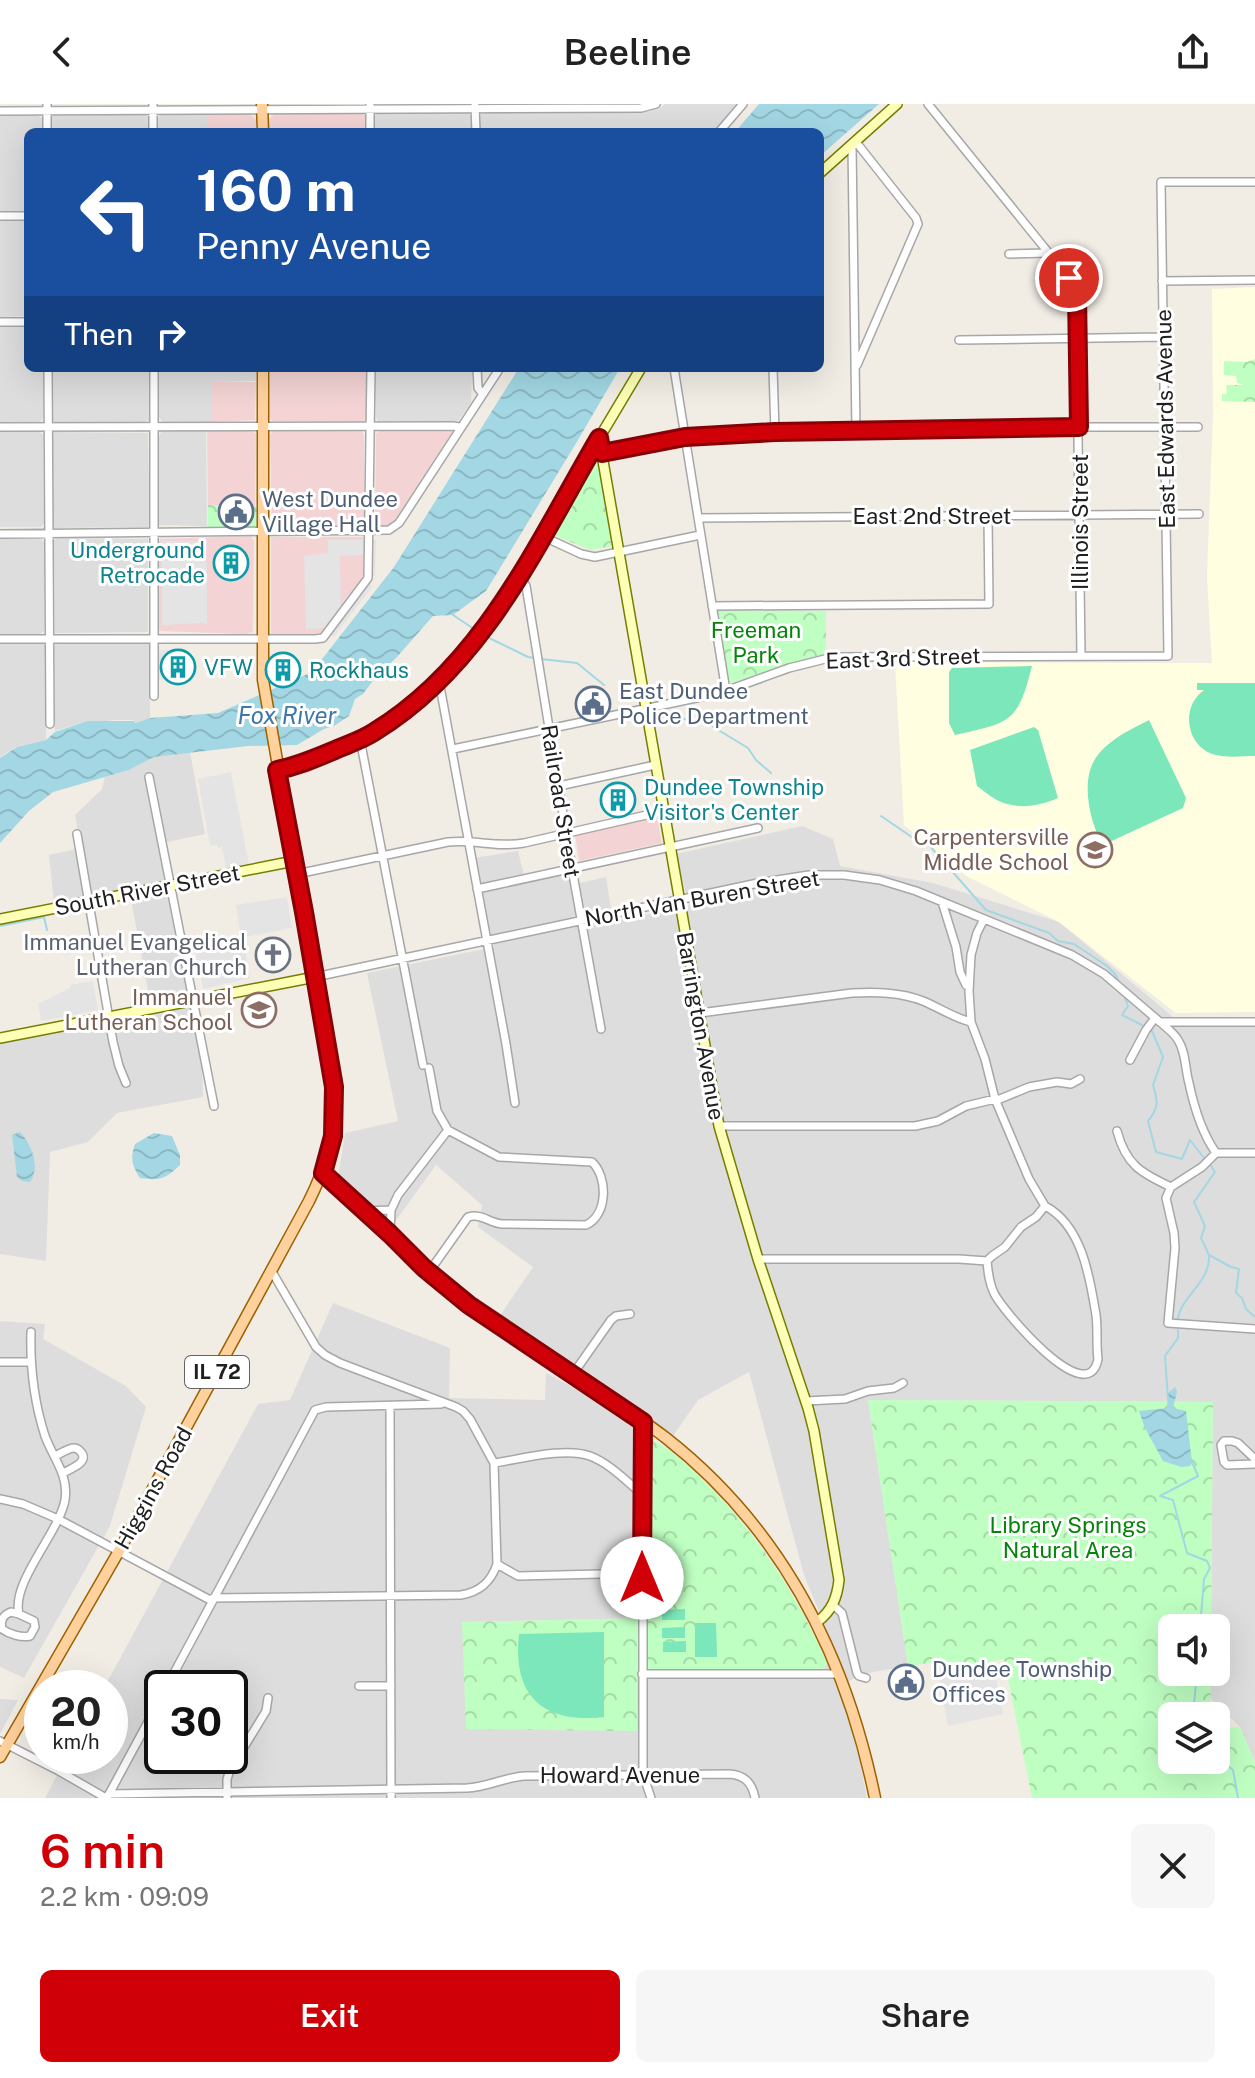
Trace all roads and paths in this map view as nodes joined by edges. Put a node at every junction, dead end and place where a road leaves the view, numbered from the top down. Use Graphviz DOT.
graph roads {
  1 [pos="656,104"];
  2 [pos="743,104"];
  3 [pos="897,104"];
  4 [pos="928,104"];
  5 [pos="263,106"];
  6 [pos="475,106"];
  7 [pos="582,106"];
  8 [pos="47,107"];
  9 [pos="153,107"];
  10 [pos="370,107"];
  11 [pos="0,111"];
  12 [pos="47,128"];
  13 [pos="153,128"];
  14 [pos="263,128"];
  15 [pos="370,128"];
  16 [pos="476,128"];
  17 [pos="722,128"];
  18 [pos="854,144"];
  19 [pos="824,170"];
  20 [pos="1255,182"];
  21 [pos="0,216"];
  22 [pos="24,216"];
  23 [pos="1048,253"];
  24 [pos="1009,254"];
  25 [pos="1255,280"];
  26 [pos="1162,281"];
  27 [pos="0,322"];
  28 [pos="24,322"];
  29 [pos="1163,337"];
  30 [pos="1077,339"];
  31 [pos="959,340"];
  32 [pos="856,368"];
  33 [pos="48,372"];
  34 [pos="154,372"];
  35 [pos="263,372"];
  36 [pos="371,372"];
  37 [pos="477,372"];
  38 [pos="497,372"];
  39 [pos="639,372"];
  40 [pos="675,372"];
  41 [pos="773,372"];
  42 [pos="482,393"];
  43 [pos="263,426"];
  44 [pos="371,426"];
  45 [pos="1165,426"];
  46 [pos="0,427"];
  47 [pos="48,427"];
  48 [pos="155,427"];
  49 [pos="460,427"];
  50 [pos="1079,427"];
  51 [pos="1198,427"];
  52 [pos="856,431"];
  53 [pos="775,432"];
  54 [pos="685,437"];
  55 [pos="599,438"];
  56 [pos="602,453"];
  57 [pos="1166,514"];
  58 [pos="1199,514"];
  59 [pos="1079,515"];
  60 [pos="988,516"];
  61 [pos="698,518"];
  62 [pos="369,531"];
  63 [pos="263,532"];
  64 [pos="49,533"];
  65 [pos="154,533"];
  66 [pos="0,534"];
  67 [pos="700,535"];
  68 [pos="542,536"];
  69 [pos="620,552"];
  70 [pos="518,576"];
  71 [pos="712,606"];
  72 [pos="155,638"];
  73 [pos="0,639"];
  74 [pos="50,639"];
  75 [pos="263,639"];
  76 [pos="1081,655"];
  77 [pos="1168,656"];
  78 [pos="439,681"];
  79 [pos="726,691"];
  80 [pos="154,696"];
  81 [pos="646,710"];
  82 [pos="50,724"];
  83 [pos="549,730"];
  84 [pos="360,739"];
  85 [pos="453,749"];
  86 [pos="655,765"];
  87 [pos="277,770"];
  88 [pos="149,777"];
  89 [pos="559,786"];
  90 [pos="664,811"];
  91 [pos="758,828"];
  92 [pos="566,833"];
  93 [pos="77,834"];
  94 [pos="469,842"];
  95 [pos="670,848"];
  96 [pos="383,856"];
  97 [pos="294,861"];
  98 [pos="572,869"];
  99 [pos="297,874"];
  100 [pos="172,885"];
  101 [pos="477,889"];
  102 [pos="679,900"];
  103 [pos="87,901"];
  104 [pos="942,902"];
  105 [pos="0,919"];
  106 [pos="984,919"];
  107 [pos="581,920"];
  108 [pos="487,941"];
  109 [pos="403,959"];
  110 [pos="315,977"];
  111 [pos="969,991"];
  112 [pos="193,1001"];
  113 [pos="700,1013"];
  114 [pos="109,1016"];
  115 [pos="1158,1020"];
  116 [pos="971,1022"];
  117 [pos="1255,1022"];
  118 [pos="601,1029"];
  119 [pos="0,1038"];
  120 [pos="1130,1060"];
  121 [pos="1080,1079"];
  122 [pos="126,1083"];
  123 [pos="995,1099"];
  124 [pos="515,1103"];
  125 [pos="214,1106"];
  126 [pos="719,1126"];
  127 [pos="448,1130"];
  128 [pos="1117,1131"];
  129 [pos="1216,1153"];
  130 [pos="1255,1153"];
  131 [pos="323,1173"];
  132 [pos="1171,1187"];
  133 [pos="1045,1206"];
  134 [pos="391,1210"];
  135 [pos="365,1211"];
  136 [pos="390,1234"];
  137 [pos="758,1259"];
  138 [pos="987,1261"];
  139 [pos="271,1270"];
  140 [pos="429,1272"];
  141 [pos="630,1314"];
  142 [pos="1255,1329"];
  143 [pos="31,1332"];
  144 [pos="0,1362"];
  145 [pos="30,1362"];
  146 [pos="573,1374"];
  147 [pos="903,1383"];
  148 [pos="806,1401"];
  149 [pos="445,1403"];
  150 [pos="390,1406"];
  151 [pos="643,1422"];
  152 [pos="55,1456"];
  153 [pos="1255,1462"];
  154 [pos="494,1463"];
  155 [pos="63,1473"];
  156 [pos="642,1494"];
  157 [pos="0,1499"];
  158 [pos="58,1519"];
  159 [pos="119,1551"];
  160 [pos="497,1564"];
  161 [pos="642,1573"];
  162 [pos="391,1596"];
  163 [pos="213,1600"];
  164 [pos="833,1605"];
  165 [pos="19,1614"];
  166 [pos="817,1622"];
  167 [pos="176,1670"];
  168 [pos="642,1674"];
  169 [pos="839,1674"];
  170 [pos="866,1678"];
  171 [pos="359,1686"];
  172 [pos="391,1686"];
  173 [pos="268,1698"];
  174 [pos="144,1729"];
  175 [pos="4,1743"];
  176 [pos="0,1757"];
  177 [pos="643,1774"];
  178 [pos="391,1794"];
  179 [pos="227,1795"];
  180 [pos="309,1795"];
  181 [pos="107,1797"];
  182 [pos="651,1798"];
  183 [pos="755,1798"];
  184 [pos="875,1798"];
  1 -- 7 [label="street"];
  2 -- 17 [label="street"];
  3 -- 18 [label="street"];
  4 -- 23 [label="street, Illinois Street"];
  5 -- 9 [label="street"];
  5 -- 10 [label="street"];
  5 -- 14 [label="main road"];
  6 -- 7 [label="street"];
  6 -- 10 [label="street"];
  6 -- 16 [label="street"];
  8 -- 9 [label="street"];
  8 -- 11 [label="street"];
  8 -- 12 [label="street"];
  9 -- 13 [label="street"];
  10 -- 15 [label="street"];
  18 -- 19 [label="street"];
  18 -- 32 [label="street"];
  18 -- 32 [label="street"];
  20 -- 26 [label="street, East Edwards Avenue"];
  21 -- 22 [label="street"];
  23 -- 24 [label="street"];
  23 -- 30 [label="street, Illinois Street"];
  25 -- 26 [label="street"];
  26 -- 29 [label="street, East Edwards Avenue"];
  27 -- 28 [label="street"];
  29 -- 30 [label="street"];
  29 -- 45 [label="street, East Edwards Avenue"];
  30 -- 31 [label="street"];
  30 -- 50 [label="street, Illinois Street"];
  32 -- 52 [label="street"];
  33 -- 47 [label="street"];
  34 -- 48 [label="street"];
  35 -- 43 [label="main road, IL 72"];
  36 -- 44 [label="street"];
  37 -- 42 [label="street"];
  38 -- 42 [label="street"];
  39 -- 55 [label="street"];
  40 -- 54 [label="street"];
  41 -- 53 [label="street"];
  42 -- 49 [label="street"];
  43 -- 44 [label="street"];
  43 -- 48 [label="street"];
  43 -- 63 [label="main road, IL 72"];
  44 -- 49 [label="street"];
  44 -- 62 [label="street"];
  45 -- 50 [label="street"];
  45 -- 51 [label="street"];
  45 -- 57 [label="street, East Edwards Avenue"];
  46 -- 47 [label="street"];
  47 -- 48 [label="street"];
  47 -- 64 [label="street"];
  48 -- 65 [label="street"];
  49 -- 62 [label="street"];
  50 -- 52 [label="street"];
  50 -- 59 [label="street, Illinois Street"];
  52 -- 53 [label="street"];
  53 -- 54 [label="street"];
  54 -- 56 [label="street"];
  54 -- 61 [label="street"];
  55 -- 56 [label="street, Barrington Avenue"];
  55 -- 68 [label="street"];
  56 -- 69 [label="street, Barrington Avenue"];
  57 -- 58 [label="street, East 2nd Street"];
  57 -- 59 [label="street, East 2nd Street"];
  57 -- 77 [label="street, East Edwards Avenue"];
  59 -- 60 [label="street, East 2nd Street"];
  59 -- 76 [label="street, Illinois Street"];
  60 -- 61 [label="street, East 2nd Street"];
  60 -- 71 [label="street"];
  61 -- 67 [label="street"];
  62 -- 63 [label="street"];
  62 -- 75 [label="street"];
  63 -- 65 [label="street"];
  63 -- 75 [label="main road, IL 72"];
  64 -- 65 [label="street"];
  64 -- 66 [label="street"];
  64 -- 74 [label="street"];
  65 -- 72 [label="street"];
  67 -- 69 [label="street"];
  67 -- 71 [label="street"];
  68 -- 69 [label="street"];
  68 -- 70 [label="street"];
  69 -- 81 [label="street, Barrington Avenue"];
  70 -- 78 [label="street"];
  70 -- 83 [label="street, Railroad Street"];
  71 -- 79 [label="street"];
  72 -- 74 [label="street"];
  72 -- 75 [label="street"];
  72 -- 80 [label="street"];
  73 -- 74 [label="street"];
  74 -- 82 [label="street"];
  75 -- 87 [label="main road, IL 72"];
  76 -- 77 [label="street, East 3rd Street"];
  76 -- 79 [label="street, East 3rd Street"];
  78 -- 84 [label="street"];
  78 -- 85 [label="street"];
  79 -- 81 [label="street, East 3rd Street"];
  81 -- 83 [label="street, East 3rd Street"];
  81 -- 86 [label="street, Barrington Avenue"];
  83 -- 85 [label="street, East 3rd Street"];
  83 -- 89 [label="street, Railroad Street"];
  84 -- 87 [label="street"];
  84 -- 96 [label="street"];
  85 -- 94 [label="street"];
  86 -- 89 [label="street"];
  86 -- 90 [label="street, Barrington Avenue"];
  87 -- 97 [label="main road, IL 72"];
  88 -- 100 [label="street"];
  89 -- 92 [label="street, Railroad Street"];
  90 -- 92 [label="street"];
  90 -- 95 [label="street, Barrington Avenue"];
  91 -- 95 [label="street"];
  92 -- 94 [label="street"];
  92 -- 98 [label="street, Railroad Street"];
  93 -- 103 [label="street"];
  94 -- 96 [label="street"];
  94 -- 101 [label="street"];
  95 -- 98 [label="street"];
  95 -- 102 [label="street, Barrington Avenue"];
  96 -- 99 [label="street"];
  96 -- 109 [label="street"];
  97 -- 99 [label="main road, IL 72"];
  97 -- 100 [label="street, South River Street"];
  98 -- 101 [label="street"];
  98 -- 107 [label="street, Railroad Street"];
  99 -- 110 [label="main road, IL 72"];
  100 -- 103 [label="street, South River Street"];
  100 -- 112 [label="street"];
  101 -- 108 [label="street"];
  102 -- 104 [label="street, North Van Buren Street"];
  102 -- 107 [label="street, North Van Buren Street"];
  102 -- 113 [label="street, Barrington Avenue"];
  103 -- 105 [label="street, South River Street"];
  103 -- 114 [label="street"];
  104 -- 106 [label="street, North Van Buren Street"];
  104 -- 111 [label="street"];
  106 -- 111 [label="street"];
  106 -- 115 [label="street, North Van Buren Street"];
  107 -- 108 [label="street, North Van Buren Street"];
  107 -- 118 [label="street, Railroad Street"];
  108 -- 109 [label="street, North Van Buren Street"];
  108 -- 124 [label="street"];
  109 -- 110 [label="street, North Van Buren Street"];
  109 -- 127 [label="street"];
  110 -- 112 [label="street"];
  110 -- 131 [label="main road, IL 72"];
  111 -- 116 [label="street"];
  112 -- 114 [label="street"];
  112 -- 125 [label="street"];
  113 -- 116 [label="street"];
  113 -- 126 [label="street, Barrington Avenue"];
  114 -- 119 [label="street"];
  114 -- 122 [label="street"];
  115 -- 117 [label="street"];
  115 -- 120 [label="street"];
  115 -- 129 [label="street"];
  116 -- 123 [label="street"];
  121 -- 123 [label="street"];
  123 -- 126 [label="street"];
  123 -- 133 [label="street"];
  126 -- 137 [label="street, Barrington Avenue"];
  127 -- 134 [label="street"];
  127 -- 140 [label="street"];
  128 -- 132 [label="street"];
  129 -- 130 [label="street"];
  129 -- 132 [label="street"];
  131 -- 135 [label="main road"];
  131 -- 139 [label="main road, Higgins Road / IL 72"];
  132 -- 142 [label="street"];
  133 -- 138 [label="street"];
  133 -- 138 [label="street"];
  134 -- 135 [label="street"];
  134 -- 136 [label="street"];
  135 -- 136 [label="main road"];
  136 -- 140 [label="main road"];
  137 -- 138 [label="street"];
  137 -- 148 [label="street, Barrington Avenue"];
  139 -- 149 [label="street"];
  139 -- 159 [label="main road, Higgins Road / IL 72"];
  140 -- 146 [label="main road"];
  141 -- 146 [label="street"];
  143 -- 145 [label="street"];
  144 -- 145 [label="street"];
  145 -- 152 [label="street"];
  146 -- 151 [label="main road"];
  147 -- 148 [label="street"];
  148 -- 164 [label="street, Barrington Avenue"];
  149 -- 150 [label="street"];
  149 -- 154 [label="street"];
  150 -- 162 [label="street"];
  150 -- 163 [label="street"];
  151 -- 156 [label="street"];
  151 -- 166 [label="main road"];
  152 -- 155 [label="street"];
  152 -- 155 [label="street"];
  153 -- 153 [label="street"];
  154 -- 156 [label="street"];
  154 -- 160 [label="street"];
  155 -- 158 [label="street"];
  156 -- 161 [label="street"];
  157 -- 158 [label="street"];
  158 -- 159 [label="street"];
  158 -- 165 [label="street"];
  159 -- 163 [label="street"];
  159 -- 175 [label="main road, Higgins Road / IL 72"];
  160 -- 161 [label="street"];
  160 -- 162 [label="street"];
  161 -- 168 [label="street"];
  162 -- 163 [label="street"];
  162 -- 172 [label="street"];
  163 -- 167 [label="street"];
  164 -- 166 [label="street"];
  164 -- 170 [label="street"];
  165 -- 165 [label="street"];
  166 -- 169 [label="main road"];
  168 -- 169 [label="street"];
  168 -- 177 [label="street"];
  169 -- 184 [label="main road"];
  171 -- 172 [label="street"];
  172 -- 178 [label="street"];
  173 -- 179 [label="street"];
  174 -- 181 [label="street"];
  175 -- 176 [label="main road, Higgins Road / IL 72"];
  175 -- 181 [label="street"];
  177 -- 178 [label="street, Howard Avenue"];
  177 -- 182 [label="street"];
  177 -- 183 [label="street, Howard Avenue"];
  178 -- 180 [label="street, Howard Avenue"];
  179 -- 180 [label="street, Howard Avenue"];
  179 -- 181 [label="street, Howard Avenue"];
}
